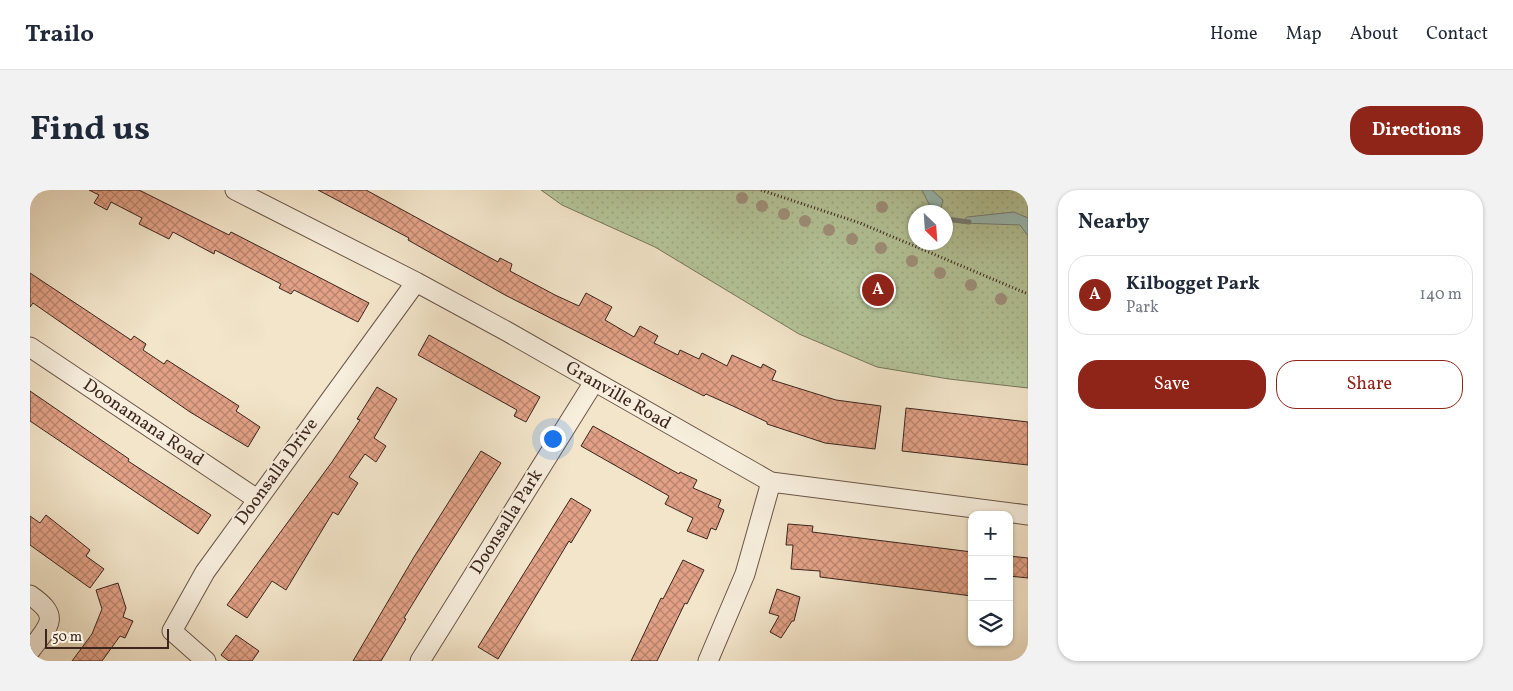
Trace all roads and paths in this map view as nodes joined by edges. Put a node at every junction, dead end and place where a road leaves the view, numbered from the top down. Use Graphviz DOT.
graph roads {
  1 [pos="235,190"];
  2 [pos="761,190"];
  3 [pos="416,282"];
  4 [pos="1028,294"];
  5 [pos="30,348"];
  6 [pos="594,382"];
  7 [pos="771,482"];
  8 [pos="257,499"];
  9 [pos="1028,515"];
  10 [pos="30,595"];
  11 [pos="30,651"];
  12 [pos="206,661"];
  13 [pos="420,661"];
  14 [pos="708,661"];
  1 -- 3 [label="street, Granville Road"];
  2 -- 4 [label="path"];
  3 -- 6 [label="street, Granville Road"];
  3 -- 8 [label="street, Doonsalla Drive"];
  5 -- 8 [label="street, Doonamana Road"];
  6 -- 7 [label="street, Granville Road"];
  6 -- 13 [label="street, Doonsalla Park"];
  7 -- 9 [label="street, Granville Road"];
  7 -- 14 [label="street"];
  8 -- 12 [label="street, Doonsalla Drive"];
  10 -- 11 [label="street"];
}
